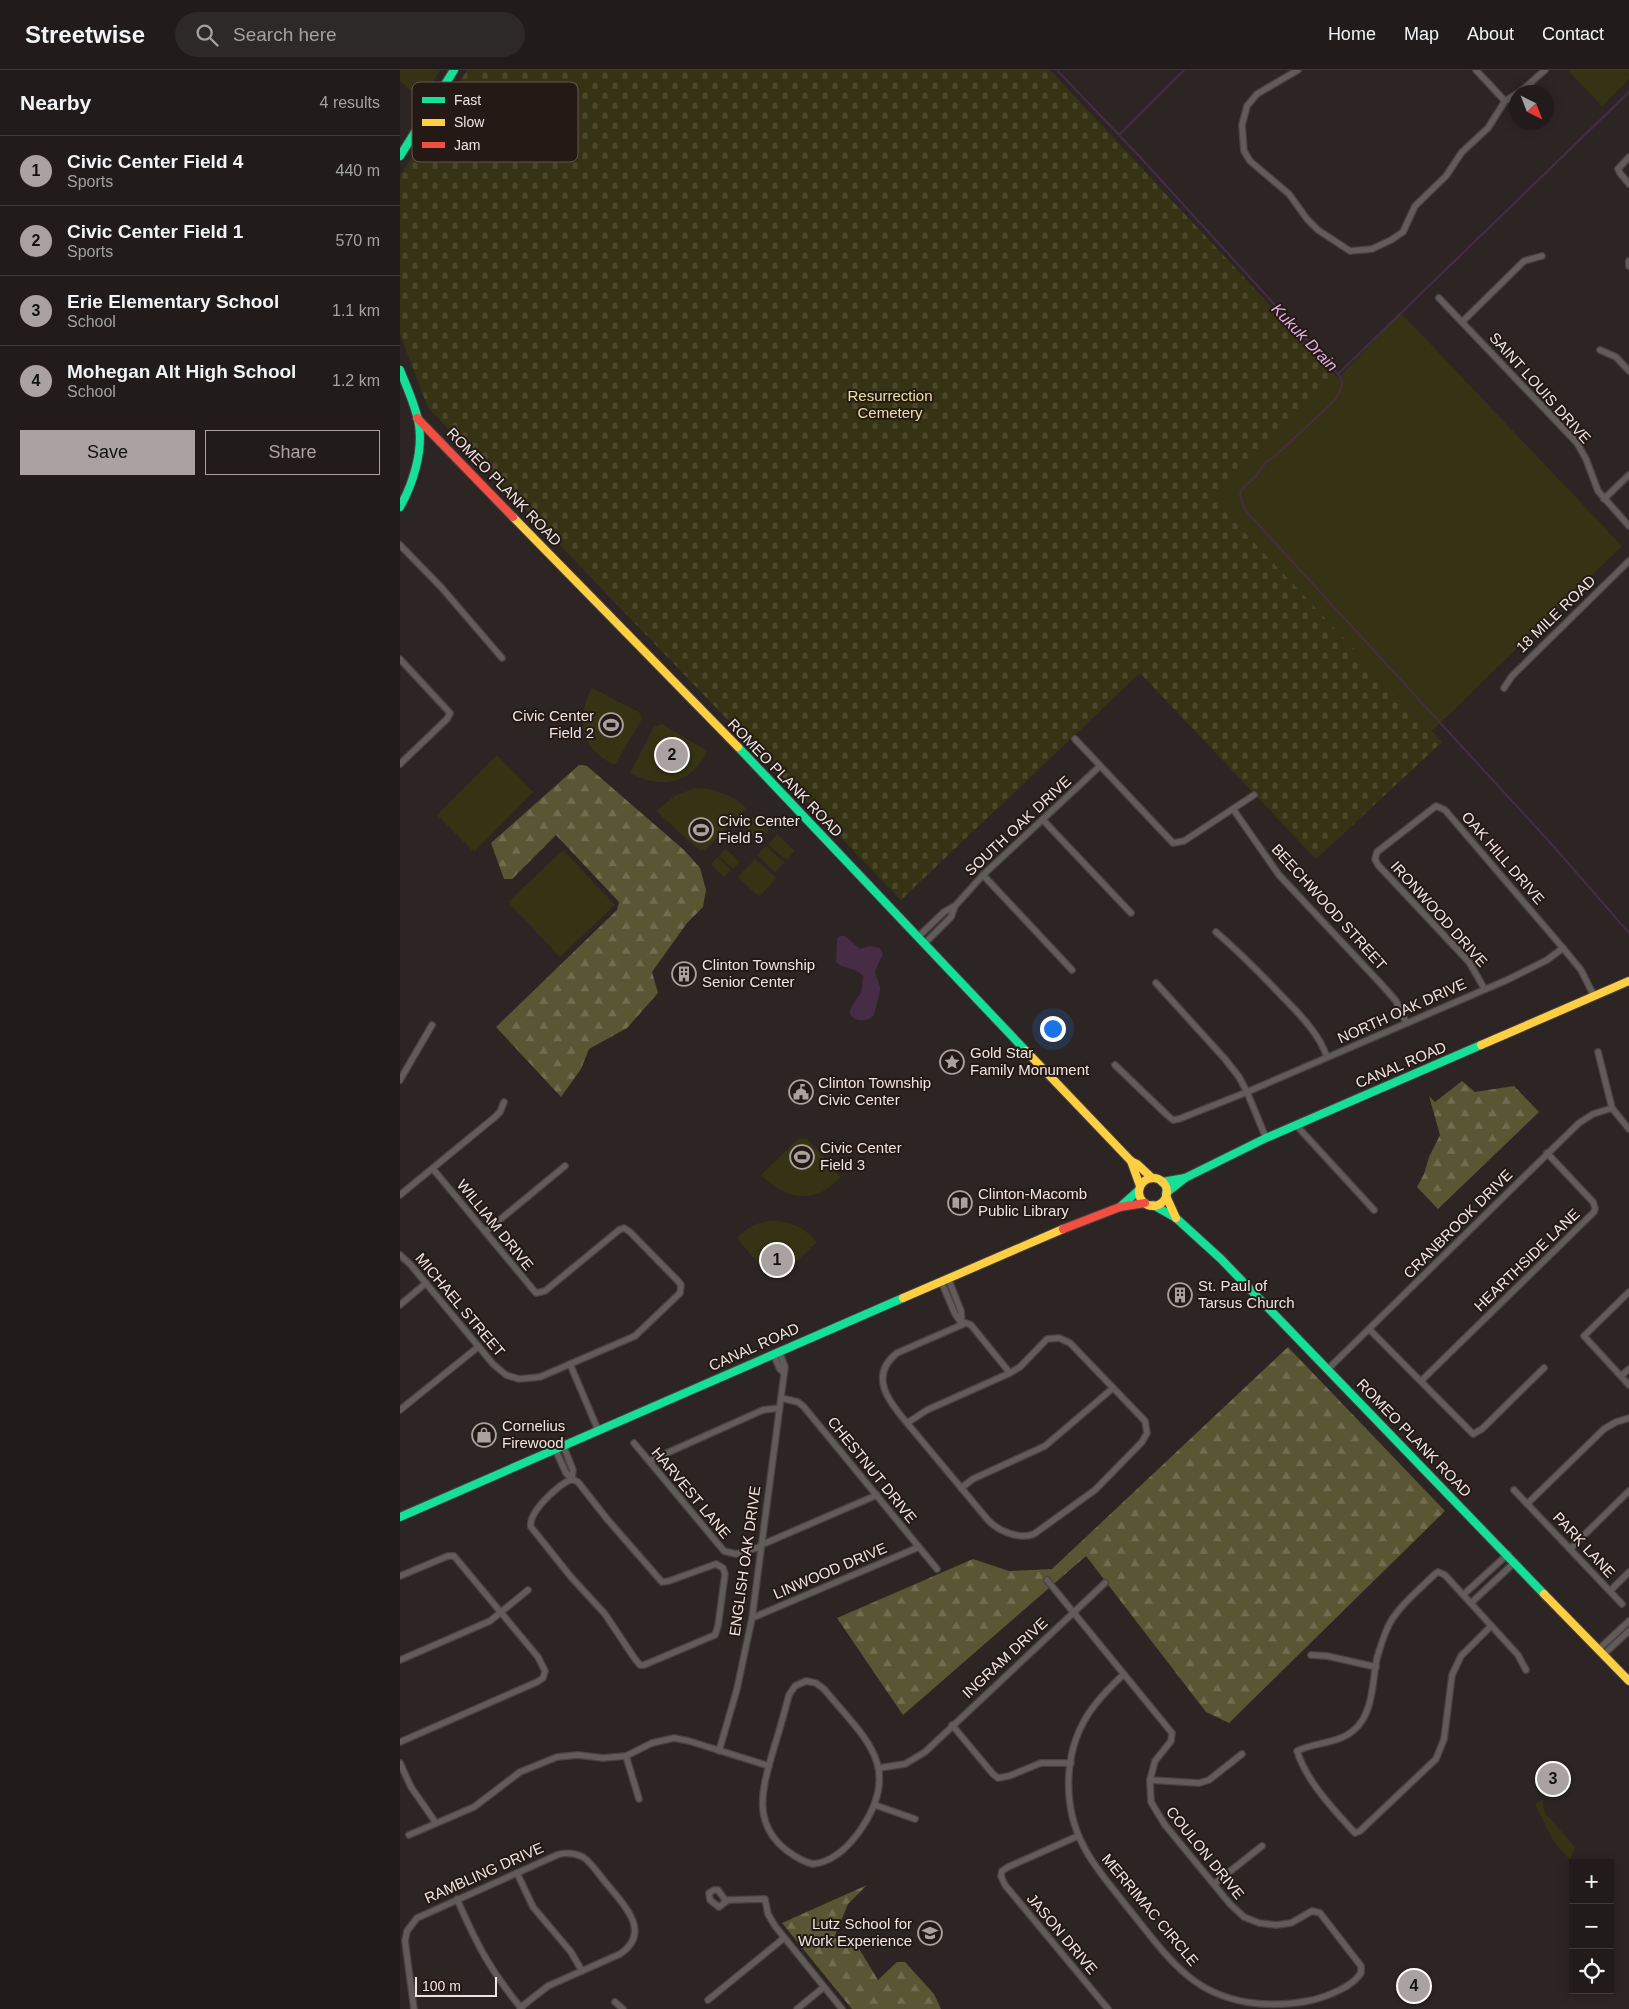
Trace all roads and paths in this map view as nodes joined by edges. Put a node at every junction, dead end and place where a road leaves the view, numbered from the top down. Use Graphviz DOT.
graph roads {
  1 [pos="454,70"];
  2 [pos="1298,70"];
  3 [pos="1476,70"];
  4 [pos="1545,70"];
  5 [pos="446,82"];
  6 [pos="1528,85"];
  7 [pos="1509,99"];
  8 [pos="1505,101"];
  9 [pos="412,137"];
  10 [pos="400,156"];
  11 [pos="1629,157"];
  12 [pos="1629,184"];
  13 [pos="1542,256"];
  14 [pos="1629,261"];
  15 [pos="1629,266"];
  16 [pos="1439,298"];
  17 [pos="1462,322"];
  18 [pos="1600,350"];
  19 [pos="400,370"];
  20 [pos="1629,370"];
  21 [pos="417,418"];
  22 [pos="1629,475"];
  23 [pos="1604,499"];
  24 [pos="400,507"];
  25 [pos="1629,526"];
  26 [pos="400,545"];
  27 [pos="1629,561"];
  28 [pos="502,658"];
  29 [pos="400,660"];
  30 [pos="1504,688"];
  31 [pos="1075,739"];
  32 [pos="400,764"];
  33 [pos="1100,766"];
  34 [pos="1254,795"];
  35 [pos="1233,809"];
  36 [pos="1043,820"];
  37 [pos="1375,857"];
  38 [pos="983,874"];
  39 [pos="955,906"];
  40 [pos="1131,913"];
  41 [pos="1216,932"];
  42 [pos="918,937"];
  43 [pos="924,944"];
  44 [pos="1563,948"];
  45 [pos="1072,970"];
  46 [pos="1629,981"];
  47 [pos="1156,983"];
  48 [pos="1484,988"];
  49 [pos="1594,996"];
  50 [pos="1406,1022"];
  51 [pos="432,1024"];
  52 [pos="1598,1052"];
  53 [pos="1327,1057"];
  54 [pos="1115,1065"];
  55 [pos="400,1080"];
  56 [pos="1247,1092"];
  57 [pos="504,1102"];
  58 [pos="1612,1108"];
  59 [pos="1296,1125"];
  60 [pos="1629,1129"];
  61 [pos="1266,1138"];
  62 [pos="1547,1153"];
  63 [pos="1130,1161"];
  64 [pos="565,1166"];
  65 [pos="433,1169"];
  66 [pos="1152,1178"];
  67 [pos="1185,1178"];
  68 [pos="1162,1182"];
  69 [pos="1140,1188"];
  70 [pos="400,1195"];
  71 [pos="1166,1195"];
  72 [pos="1149,1204"];
  73 [pos="1120,1207"];
  74 [pos="1374,1210"];
  75 [pos="1176,1218"];
  76 [pos="485,1232"];
  77 [pos="400,1255"];
  78 [pos="944,1280"];
  79 [pos="426,1284"];
  80 [pos="1629,1292"];
  81 [pos="539,1294"];
  82 [pos="400,1305"];
  83 [pos="962,1324"];
  84 [pos="1369,1329"];
  85 [pos="478,1346"];
  86 [pos="776,1352"];
  87 [pos="570,1364"];
  88 [pos="1544,1368"];
  89 [pos="1328,1369"];
  90 [pos="1629,1369"];
  91 [pos="1010,1374"];
  92 [pos="1621,1376"];
  93 [pos="1421,1380"];
  94 [pos="1629,1385"];
  95 [pos="1113,1388"];
  96 [pos="780,1398"];
  97 [pos="779,1408"];
  98 [pos="400,1410"];
  99 [pos="1629,1418"];
  100 [pos="907,1423"];
  101 [pos="598,1430"];
  102 [pos="634,1443"];
  103 [pos="559,1447"];
  104 [pos="649,1460"];
  105 [pos="572,1479"];
  106 [pos="961,1488"];
  107 [pos="1514,1490"];
  108 [pos="1629,1491"];
  109 [pos="877,1495"];
  110 [pos="1527,1504"];
  111 [pos="400,1517"];
  112 [pos="760,1546"];
  113 [pos="918,1547"];
  114 [pos="1570,1549"];
  115 [pos="1508,1554"];
  116 [pos="1515,1562"];
  117 [pos="937,1569"];
  118 [pos="1629,1572"];
  119 [pos="400,1576"];
  120 [pos="1047,1580"];
  121 [pos="1105,1583"];
  122 [pos="528,1590"];
  123 [pos="1610,1591"];
  124 [pos="1463,1595"];
  125 [pos="1471,1603"];
  126 [pos="1622,1604"];
  127 [pos="1074,1611"];
  128 [pos="502,1612"];
  129 [pos="752,1618"];
  130 [pos="1629,1622"];
  131 [pos="1491,1626"];
  132 [pos="1629,1631"];
  133 [pos="1601,1652"];
  134 [pos="1311,1655"];
  135 [pos="400,1660"];
  136 [pos="1376,1667"];
  137 [pos="1526,1670"];
  138 [pos="1124,1674"];
  139 [pos="1629,1681"];
  140 [pos="952,1725"];
  141 [pos="400,1742"];
  142 [pos="719,1750"];
  143 [pos="1242,1754"];
  144 [pos="626,1756"];
  145 [pos="400,1763"];
  146 [pos="1070,1764"];
  147 [pos="769,1766"];
  148 [pos="879,1768"];
  149 [pos="1150,1780"];
  150 [pos="639,1799"];
  151 [pos="875,1805"];
  152 [pos="915,1819"];
  153 [pos="436,1823"];
  154 [pos="409,1835"];
  155 [pos="1078,1836"];
  156 [pos="1262,1846"];
  157 [pos="516,1873"];
  158 [pos="1214,1884"];
  159 [pos="456,1899"];
  160 [pos="726,1901"];
  161 [pos="784,1938"];
  162 [pos="1362,1969"];
  163 [pos="582,1971"];
  164 [pos="824,1987"];
  165 [pos="708,2000"];
  166 [pos="615,2002"];
  167 [pos="1298,2007"];
  168 [pos="521,2008"];
  169 [pos="414,2009"];
  170 [pos="623,2009"];
  171 [pos="797,2009"];
  172 [pos="842,2009"];
  173 [pos="1108,2009"];
  1 -- 5 [label="street"];
  2 -- 8 [label="street"];
  3 -- 8 [label="street"];
  4 -- 6 [label="street"];
  7 -- 8 [label="street"];
  9 -- 10 [label="street"];
  11 -- 12 [label="street"];
  13 -- 17 [label="street"];
  14 -- 15 [label="street"];
  16 -- 17 [label="street, SAINT LOUIS DRIVE"];
  17 -- 23 [label="street, SAINT LOUIS DRIVE"];
  18 -- 20 [label="street"];
  19 -- 21 [label="street"];
  21 -- 24 [label="street"];
  21 -- 42 [label="street, ROMEO PLANK ROAD"];
  22 -- 23 [label="street"];
  23 -- 25 [label="street, SAINT LOUIS DRIVE"];
  26 -- 28 [label="street"];
  27 -- 30 [label="street, 18 MILE ROAD"];
  29 -- 32 [label="street"];
  31 -- 33 [label="street"];
  33 -- 35 [label="street"];
  33 -- 36 [label="street, SOUTH OAK DRIVE"];
  34 -- 35 [label="street"];
  35 -- 50 [label="street, BEECHWOOD STREET"];
  36 -- 38 [label="street, SOUTH OAK DRIVE"];
  36 -- 40 [label="street"];
  37 -- 44 [label="street, OAK HILL DRIVE"];
  37 -- 48 [label="street, IRONWOOD DRIVE"];
  38 -- 39 [label="street, SOUTH OAK DRIVE"];
  38 -- 45 [label="street"];
  39 -- 42 [label="street, SOUTH OAK DRIVE"];
  39 -- 43 [label="street, SOUTH OAK DRIVE"];
  41 -- 53 [label="street"];
  42 -- 43 [label="street, ROMEO PLANK ROAD"];
  43 -- 63 [label="street, ROMEO PLANK ROAD"];
  44 -- 48 [label="street, NORTH OAK DRIVE"];
  44 -- 49 [label="street, OAK HILL DRIVE"];
  46 -- 49 [label="street, CANAL ROAD"];
  47 -- 56 [label="street"];
  48 -- 50 [label="street, NORTH OAK DRIVE"];
  49 -- 59 [label="street, CANAL ROAD"];
  50 -- 53 [label="street, NORTH OAK DRIVE"];
  51 -- 55 [label="street"];
  52 -- 58 [label="street"];
  53 -- 56 [label="street, NORTH OAK DRIVE"];
  54 -- 56 [label="street, NORTH OAK DRIVE"];
  56 -- 61 [label="street"];
  57 -- 65 [label="street"];
  58 -- 60 [label="street"];
  58 -- 62 [label="street, CRANBROOK DRIVE"];
  59 -- 61 [label="street, CANAL ROAD"];
  59 -- 74 [label="street"];
  61 -- 67 [label="street, CANAL ROAD"];
  62 -- 84 [label="street, CRANBROOK DRIVE"];
  62 -- 93 [label="street, HEARTHSIDE LANE"];
  63 -- 66 [label="street, ROMEO PLANK ROAD"];
  63 -- 69 [label="street, ROMEO PLANK ROAD"];
  64 -- 76 [label="street"];
  65 -- 70 [label="street"];
  65 -- 76 [label="street, WILLIAM DRIVE"];
  66 -- 68 [label="street"];
  66 -- 69 [label="street"];
  67 -- 68 [label="street, CANAL ROAD"];
  67 -- 71 [label="street, CANAL ROAD"];
  68 -- 71 [label="street"];
  69 -- 72 [label="street"];
  69 -- 73 [label="street, CANAL ROAD"];
  71 -- 72 [label="street"];
  71 -- 75 [label="street, ROMEO PLANK ROAD"];
  72 -- 73 [label="street, CANAL ROAD"];
  72 -- 75 [label="street, ROMEO PLANK ROAD"];
  73 -- 78 [label="street, CANAL ROAD"];
  75 -- 89 [label="street, ROMEO PLANK ROAD"];
  76 -- 81 [label="street, WILLIAM DRIVE"];
  77 -- 79 [label="street, MICHAEL STREET"];
  78 -- 83 [label="street"];
  78 -- 86 [label="street, CANAL ROAD"];
  79 -- 82 [label="street"];
  79 -- 85 [label="street, MICHAEL STREET"];
  80 -- 92 [label="street"];
  81 -- 87 [label="street, MICHAEL STREET"];
  83 -- 91 [label="street"];
  83 -- 100 [label="street"];
  84 -- 89 [label="street, CRANBROOK DRIVE"];
  84 -- 93 [label="street"];
  85 -- 87 [label="street, MICHAEL STREET"];
  85 -- 98 [label="street"];
  86 -- 96 [label="street, ENGLISH OAK DRIVE"];
  86 -- 101 [label="street, CANAL ROAD"];
  87 -- 101 [label="street"];
  88 -- 93 [label="street"];
  89 -- 115 [label="street, ROMEO PLANK ROAD"];
  90 -- 92 [label="street"];
  91 -- 95 [label="street"];
  91 -- 100 [label="street"];
  92 -- 94 [label="street"];
  95 -- 106 [label="street"];
  95 -- 106 [label="street"];
  96 -- 97 [label="street, ENGLISH OAK DRIVE"];
  96 -- 109 [label="street, CHESTNUT DRIVE"];
  97 -- 104 [label="street"];
  97 -- 112 [label="street, ENGLISH OAK DRIVE"];
  99 -- 110 [label="street"];
  100 -- 106 [label="street"];
  101 -- 103 [label="street, CANAL ROAD"];
  102 -- 104 [label="street, HARVEST LANE"];
  103 -- 105 [label="street"];
  103 -- 111 [label="street, CANAL ROAD"];
  104 -- 112 [label="street, HARVEST LANE"];
  105 -- 105 [label="street"];
  107 -- 110 [label="street, PARK LANE"];
  108 -- 114 [label="street"];
  109 -- 112 [label="street, HARVEST LANE"];
  109 -- 113 [label="street, CHESTNUT DRIVE"];
  110 -- 114 [label="street, PARK LANE"];
  112 -- 129 [label="street, ENGLISH OAK DRIVE"];
  113 -- 117 [label="street, CHESTNUT DRIVE"];
  113 -- 129 [label="street, LINWOOD DRIVE"];
  114 -- 123 [label="street, PARK LANE"];
  115 -- 116 [label="street, ROMEO PLANK ROAD"];
  115 -- 124 [label="street"];
  116 -- 125 [label="street"];
  116 -- 133 [label="street, ROMEO PLANK ROAD"];
  118 -- 123 [label="street"];
  119 -- 128 [label="street"];
  120 -- 127 [label="street, COULON DRIVE"];
  121 -- 127 [label="street, INGRAM DRIVE"];
  122 -- 128 [label="street"];
  123 -- 126 [label="street, PARK LANE"];
  124 -- 125 [label="street"];
  124 -- 136 [label="street"];
  125 -- 131 [label="street"];
  127 -- 138 [label="street, COULON DRIVE"];
  127 -- 140 [label="street, INGRAM DRIVE"];
  128 -- 135 [label="street"];
  128 -- 141 [label="street"];
  129 -- 142 [label="street, ENGLISH OAK DRIVE"];
  130 -- 133 [label="street"];
  131 -- 136 [label="street"];
  131 -- 137 [label="street"];
  132 -- 133 [label="street"];
  133 -- 139 [label="street, ROMEO PLANK ROAD"];
  134 -- 136 [label="street"];
  138 -- 146 [label="street, MERRIMAC CIRCLE"];
  138 -- 149 [label="street, COULON DRIVE"];
  140 -- 146 [label="street"];
  140 -- 148 [label="street, INGRAM DRIVE"];
  142 -- 144 [label="street"];
  142 -- 147 [label="street"];
  143 -- 149 [label="street"];
  144 -- 150 [label="street"];
  144 -- 153 [label="street"];
  145 -- 153 [label="street"];
  146 -- 155 [label="street, MERRIMAC CIRCLE"];
  147 -- 148 [label="street"];
  147 -- 151 [label="street"];
  148 -- 151 [label="street"];
  149 -- 158 [label="street, COULON DRIVE"];
  151 -- 152 [label="street"];
  153 -- 154 [label="street"];
  155 -- 167 [label="street, MERRIMAC CIRCLE"];
  155 -- 173 [label="street, JASON DRIVE"];
  156 -- 158 [label="street"];
  157 -- 159 [label="street, RAMBLING DRIVE"];
  157 -- 163 [label="street"];
  157 -- 163 [label="street, RAMBLING DRIVE"];
  158 -- 162 [label="street, COULON DRIVE"];
  159 -- 168 [label="street"];
  159 -- 169 [label="street, RAMBLING DRIVE"];
  160 -- 161 [label="street"];
  161 -- 164 [label="street"];
  161 -- 165 [label="street"];
  162 -- 167 [label="street, MERRIMAC CIRCLE"];
  163 -- 168 [label="street"];
  164 -- 171 [label="street"];
  164 -- 172 [label="street"];
  166 -- 170 [label="street"];
}
